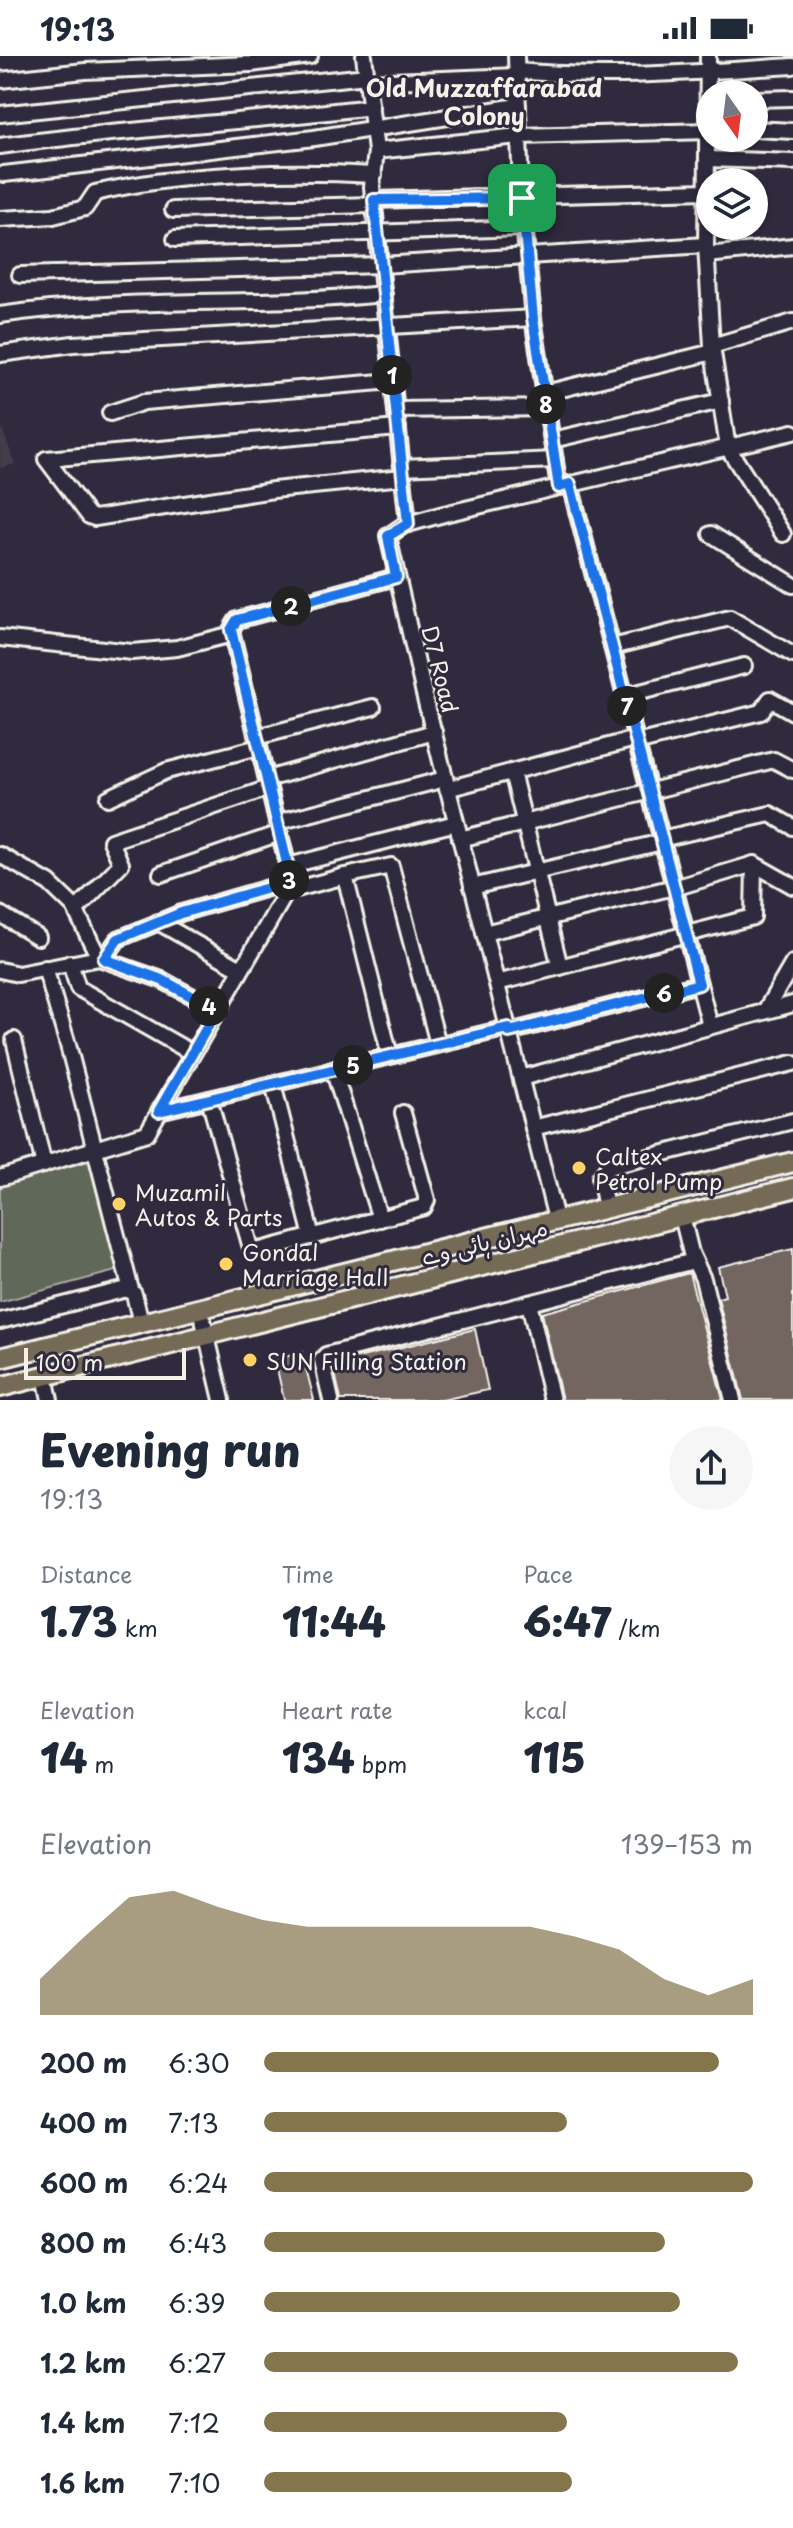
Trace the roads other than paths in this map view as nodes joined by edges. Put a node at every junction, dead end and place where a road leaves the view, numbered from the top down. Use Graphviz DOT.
graph roads {
  1 [pos="310,56"];
  2 [pos="364,56"];
  3 [pos="708,56"];
  4 [pos="793,66"];
  5 [pos="516,68"];
  6 [pos="707,74"];
  7 [pos="367,79"];
  8 [pos="0,80"];
  9 [pos="707,80"];
  10 [pos="793,98"];
  11 [pos="768,99"];
  12 [pos="518,106"];
  13 [pos="371,107"];
  14 [pos="0,114"];
  15 [pos="373,127"];
  16 [pos="768,130"];
  17 [pos="696,131"];
  18 [pos="793,131"];
  19 [pos="519,136"];
  20 [pos="0,146"];
  21 [pos="376,151"];
  22 [pos="708,152"];
  23 [pos="707,159"];
  24 [pos="793,162"];
  25 [pos="707,168"];
  26 [pos="4,174"];
  27 [pos="374,175"];
  28 [pos="696,191"];
  29 [pos="522,198"];
  30 [pos="374,202"];
  31 [pos="173,210"];
  32 [pos="0,219"];
  33 [pos="525,228"];
  34 [pos="377,235"];
  35 [pos="175,239"];
  36 [pos="706,240"];
  37 [pos="793,246"];
  38 [pos="706,250"];
  39 [pos="528,258"];
  40 [pos="381,265"];
  41 [pos="20,275"];
  42 [pos="384,294"];
  43 [pos="0,315"];
  44 [pos="533,318"];
  45 [pos="793,322"];
  46 [pos="387,324"];
  47 [pos="712,349"];
  48 [pos="0,354"];
  49 [pos="393,381"];
  50 [pos="546,401"];
  51 [pos="721,401"];
  52 [pos="396,410"];
  53 [pos="110,413"];
  54 [pos="398,428"];
  55 [pos="793,432"];
  56 [pos="552,440"];
  57 [pos="728,448"];
  58 [pos="555,460"];
  59 [pos="402,472"];
  60 [pos="565,486"];
  61 [pos="408,524"];
  62 [pos="711,534"];
  63 [pos="783,534"];
  64 [pos="396,577"];
  65 [pos="793,585"];
  66 [pos="232,634"];
  67 [pos="0,638"];
  68 [pos="612,647"];
  69 [pos="793,655"];
  70 [pos="744,666"];
  71 [pos="624,696"];
  72 [pos="373,707"];
  73 [pos="793,712"];
  74 [pos="434,732"];
  75 [pos="636,741"];
  76 [pos="258,742"];
  77 [pos="793,770"];
  78 [pos="512,772"];
  79 [pos="268,783"];
  80 [pos="446,784"];
  81 [pos="649,792"];
  82 [pos="108,798"];
  83 [pos="456,823"];
  84 [pos="524,823"];
  85 [pos="793,827"];
  86 [pos="279,828"];
  87 [pos="460,839"];
  88 [pos="662,840"];
  89 [pos="0,855"];
  90 [pos="754,864"];
  91 [pos="536,872"];
  92 [pos="161,874"];
  93 [pos="345,876"];
  94 [pos="287,880"];
  95 [pos="793,886"];
  96 [pos="472,887"];
  97 [pos="674,888"];
  98 [pos="76,910"];
  99 [pos="0,914"];
  100 [pos="547,918"];
  101 [pos="158,922"];
  102 [pos="484,933"];
  103 [pos="685,933"];
  104 [pos="38,937"];
  105 [pos="101,958"];
  106 [pos="70,963"];
  107 [pos="793,963"];
  108 [pos="560,967"];
  109 [pos="45,968"];
  110 [pos="241,969"];
  111 [pos="0,971"];
  112 [pos="497,983"];
  113 [pos="699,984"];
  114 [pos="793,1004"];
  115 [pos="217,1010"];
  116 [pos="765,1011"];
  117 [pos="710,1026"];
  118 [pos="509,1030"];
  119 [pos="14,1040"];
  120 [pos="438,1044"];
  121 [pos="192,1053"];
  122 [pos="390,1056"];
  123 [pos="793,1063"];
  124 [pos="333,1069"];
  125 [pos="521,1078"];
  126 [pos="273,1084"];
  127 [pos="209,1099"];
  128 [pos="159,1111"];
  129 [pos="403,1113"];
  130 [pos="793,1121"];
  131 [pos="533,1128"];
  132 [pos="93,1149"];
  133 [pos="793,1162"];
  134 [pos="44,1165"];
  135 [pos="2,1176"];
  136 [pos="793,1188"];
  137 [pos="606,1207"];
  138 [pos="682,1216"];
  139 [pos="380,1219"];
  140 [pos="556,1219"];
  141 [pos="312,1237"];
  142 [pos="694,1261"];
  143 [pos="289,1286"];
  144 [pos="131,1290"];
  145 [pos="529,1303"];
  146 [pos="200,1307"];
  147 [pos="296,1314"];
  148 [pos="0,1321"];
  149 [pos="141,1323"];
  150 [pos="207,1337"];
  151 [pos="0,1358"];
  152 [pos="45,1376"];
  153 [pos="0,1387"];
  154 [pos="50,1400"];
  155 [pos="222,1400"];
  156 [pos="331,1400"];
  157 [pos="552,1400"];
  158 [pos="733,1400"];
  1 -- 8 [label="street"];
  2 -- 7 [label="street"];
  3 -- 6 [label="street"];
  4 -- 6 [label="street"];
  5 -- 6 [label="street"];
  5 -- 7 [label="street"];
  5 -- 12 [label="street"];
  6 -- 9 [label="street"];
  7 -- 13 [label="street"];
  7 -- 14 [label="street"];
  10 -- 11 [label="street"];
  12 -- 15 [label="street"];
  12 -- 19 [label="street"];
  13 -- 15 [label="street"];
  13 -- 20 [label="street"];
  15 -- 21 [label="street"];
  15 -- 26 [label="street"];
  16 -- 18 [label="street"];
  17 -- 19 [label="street"];
  19 -- 21 [label="street"];
  19 -- 29 [label="street"];
  21 -- 27 [label="street"];
  22 -- 23 [label="street"];
  23 -- 24 [label="street"];
  23 -- 25 [label="street"];
  27 -- 30 [label="street"];
  27 -- 32 [label="street"];
  28 -- 29 [label="street"];
  29 -- 30 [label="street"];
  29 -- 33 [label="street"];
  30 -- 31 [label="street"];
  30 -- 34 [label="street"];
  33 -- 34 [label="street"];
  33 -- 39 [label="street"];
  34 -- 35 [label="street"];
  34 -- 40 [label="street"];
  36 -- 38 [label="street"];
  37 -- 38 [label="street"];
  38 -- 39 [label="street"];
  38 -- 47 [label="street"];
  39 -- 40 [label="street"];
  39 -- 44 [label="street"];
  40 -- 41 [label="street"];
  40 -- 42 [label="street"];
  42 -- 43 [label="street"];
  42 -- 46 [label="street"];
  44 -- 46 [label="street"];
  44 -- 50 [label="street"];
  45 -- 47 [label="street"];
  46 -- 48 [label="street"];
  46 -- 49 [label="street"];
  47 -- 50 [label="street"];
  47 -- 51 [label="street"];
  49 -- 52 [label="street"];
  49 -- 53 [label="street"];
  50 -- 52 [label="street"];
  50 -- 56 [label="street"];
  51 -- 56 [label="street"];
  51 -- 57 [label="street"];
  52 -- 54 [label="street"];
  54 -- 59 [label="street"];
  54 -- 59 [label="street"];
  55 -- 57 [label="street"];
  56 -- 58 [label="street"];
  57 -- 60 [label="street"];
  57 -- 63 [label="street"];
  58 -- 59 [label="street"];
  58 -- 60 [label="street"];
  59 -- 61 [label="street"];
  60 -- 61 [label="street"];
  60 -- 68 [label="street"];
  61 -- 64 [label="street, D7 Road"];
  62 -- 65 [label="street"];
  64 -- 66 [label="street"];
  64 -- 74 [label="street, D7 Road"];
  66 -- 67 [label="street"];
  66 -- 76 [label="street"];
  68 -- 69 [label="street"];
  68 -- 71 [label="street"];
  70 -- 71 [label="street"];
  71 -- 75 [label="street"];
  72 -- 76 [label="street"];
  73 -- 75 [label="street"];
  74 -- 79 [label="street"];
  74 -- 80 [label="street, D7 Road"];
  75 -- 78 [label="street"];
  75 -- 81 [label="street"];
  76 -- 79 [label="street"];
  76 -- 82 [label="street"];
  77 -- 81 [label="street"];
  78 -- 80 [label="street"];
  78 -- 84 [label="street"];
  79 -- 86 [label="street"];
  79 -- 98 [label="street"];
  80 -- 83 [label="street, D7 Road"];
  80 -- 86 [label="street"];
  81 -- 84 [label="street"];
  81 -- 88 [label="street"];
  83 -- 87 [label="street, D7 Road"];
  83 -- 94 [label="street"];
  84 -- 87 [label="street"];
  84 -- 91 [label="street"];
  85 -- 88 [label="street"];
  86 -- 92 [label="street"];
  86 -- 94 [label="street"];
  87 -- 96 [label="street, D7 Road"];
  88 -- 91 [label="street"];
  88 -- 97 [label="street"];
  89 -- 98 [label="street"];
  90 -- 95 [label="street"];
  90 -- 97 [label="street"];
  90 -- 103 [label="street"];
  91 -- 96 [label="street"];
  91 -- 100 [label="street"];
  93 -- 94 [label="street"];
  93 -- 120 [label="street"];
  93 -- 122 [label="street"];
  94 -- 101 [label="street"];
  94 -- 110 [label="street"];
  96 -- 102 [label="street, D7 Road"];
  97 -- 100 [label="street"];
  97 -- 103 [label="street"];
  98 -- 105 [label="street"];
  99 -- 104 [label="street"];
  100 -- 102 [label="street"];
  100 -- 108 [label="street"];
  101 -- 105 [label="street"];
  101 -- 110 [label="street"];
  102 -- 112 [label="street, D7 Road"];
  103 -- 108 [label="street"];
  103 -- 113 [label="street"];
  105 -- 106 [label="street"];
  105 -- 115 [label="street"];
  106 -- 109 [label="street"];
  106 -- 121 [label="street"];
  107 -- 116 [label="street"];
  108 -- 112 [label="street"];
  109 -- 111 [label="street"];
  109 -- 132 [label="street"];
  110 -- 115 [label="street"];
  112 -- 118 [label="street, D7 Road"];
  113 -- 117 [label="street"];
  113 -- 118 [label="street"];
  114 -- 116 [label="street"];
  115 -- 121 [label="street"];
  116 -- 117 [label="street"];
  117 -- 125 [label="street"];
  118 -- 120 [label="street"];
  118 -- 125 [label="street, D7 Road"];
  119 -- 134 [label="street"];
  120 -- 122 [label="street"];
  121 -- 128 [label="street"];
  122 -- 124 [label="street"];
  123 -- 131 [label="street"];
  124 -- 126 [label="street"];
  124 -- 139 [label="street"];
  125 -- 131 [label="street, D7 Road"];
  126 -- 127 [label="street"];
  126 -- 141 [label="street"];
  127 -- 128 [label="street"];
  127 -- 141 [label="street"];
  128 -- 132 [label="street"];
  129 -- 139 [label="street"];
  130 -- 137 [label="street"];
  131 -- 140 [label="street, D7 Road"];
  132 -- 134 [label="street"];
  132 -- 144 [label="street"];
  133 -- 137 [label="main road, مہران ہائی وے"];
  134 -- 135 [label="street"];
  136 -- 138 [label="main road, مہران ہائی وے"];
  137 -- 140 [label="main road, مہران ہائی وے"];
  138 -- 142 [label="street"];
  138 -- 147 [label="main road, مہران ہائی وے"];
  139 -- 141 [label="street"];
  140 -- 143 [label="main road, مہران ہائی وے"];
  142 -- 145 [label="street"];
  142 -- 158 [label="street"];
  143 -- 146 [label="main road, مہران ہائی وے"];
  143 -- 147 [label="main road"];
  144 -- 148 [label="street"];
  144 -- 149 [label="street"];
  145 -- 156 [label="street"];
  145 -- 157 [label="street"];
  146 -- 149 [label="main road, مہران ہائی وے"];
  146 -- 150 [label="street"];
  147 -- 150 [label="main road, مہران ہائی وے"];
  149 -- 151 [label="main road, مہران ہائی وے"];
  150 -- 152 [label="main road, مہران ہائی وے"];
  150 -- 155 [label="street"];
  152 -- 153 [label="main road, مہران ہائی وے"];
  152 -- 154 [label="street"];
}
